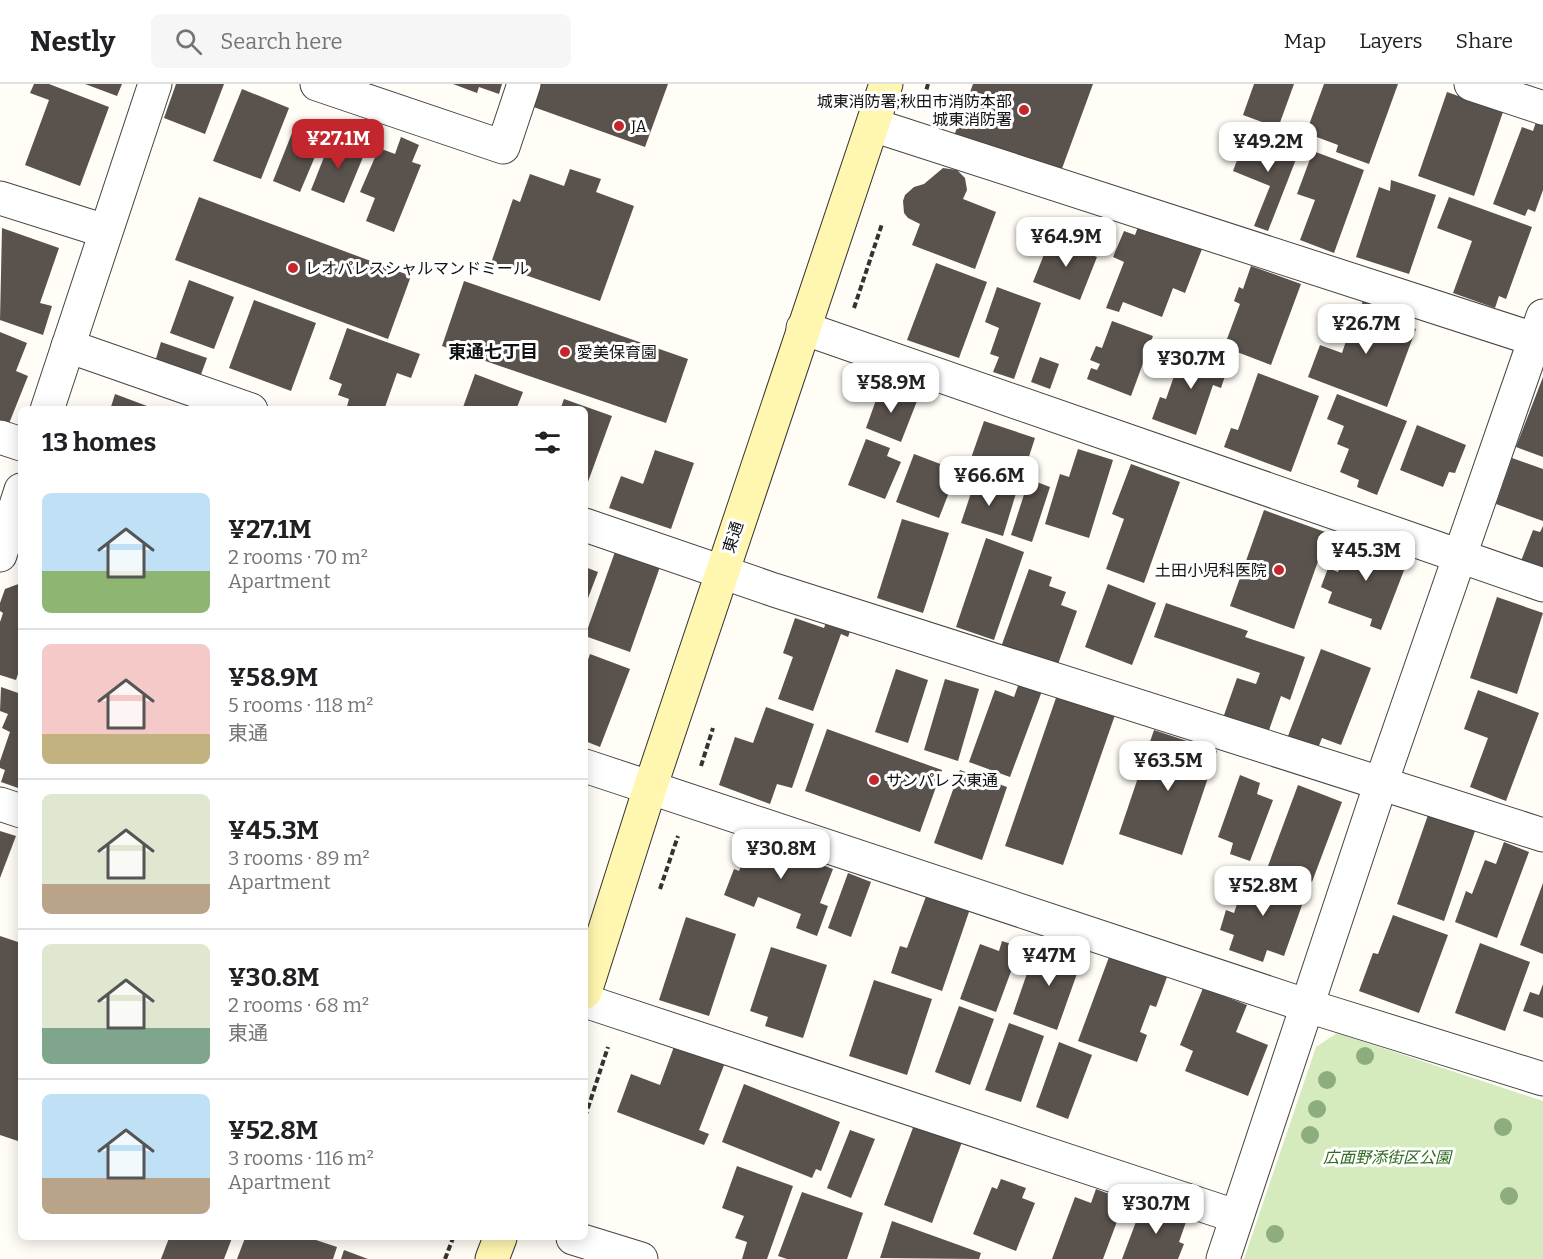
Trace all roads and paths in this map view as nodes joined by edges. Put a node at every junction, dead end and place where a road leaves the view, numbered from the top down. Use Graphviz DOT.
graph roads {
  1 [pos="155,84"];
  2 [pos="317,84"];
  3 [pos="524,84"];
  4 [pos="886,84"];
  5 [pos="1472,84"];
  6 [pos="1543,108"];
  7 [pos="873,125"];
  8 [pos="0,198"];
  9 [pos="105,231"];
  10 [pos="803,328"];
  11 [pos="1540,332"];
  12 [pos="68,346"];
  13 [pos="48,406"];
  14 [pos="240,406"];
  15 [pos="0,436"];
  16 [pos="18,443"];
  17 [pos="18,499"];
  18 [pos="588,526"];
  19 [pos="0,556"];
  20 [pos="1460,557"];
  21 [pos="18,563"];
  22 [pos="722,572"];
  23 [pos="1543,585"];
  24 [pos="588,767"];
  25 [pos="1381,783"];
  26 [pos="650,788"];
  27 [pos="0,804"];
  28 [pos="18,810"];
  29 [pos="1543,835"];
  30 [pos="588,983"];
  31 [pos="588,1002"];
  32 [pos="1308,1006"];
  33 [pos="1543,1079"];
  34 [pos="1236,1216"];
  35 [pos="452,1240"];
  36 [pos="499,1240"];
  37 [pos="579,1240"];
  38 [pos="446,1259"];
  39 [pos="492,1259"];
  40 [pos="641,1259"];
  41 [pos="1223,1259"];
  1 -- 9 [label="street"];
  2 -- 3 [label="street"];
  4 -- 7 [label="street, 東通"];
  5 -- 6 [label="street"];
  7 -- 10 [label="street, 東通"];
  7 -- 11 [label="street"];
  8 -- 9 [label="street"];
  9 -- 12 [label="street"];
  10 -- 20 [label="street"];
  10 -- 22 [label="street, 東通"];
  11 -- 20 [label="street"];
  12 -- 13 [label="street"];
  12 -- 14 [label="street"];
  15 -- 16 [label="street"];
  17 -- 19 [label="street"];
  18 -- 22 [label="street"];
  19 -- 21 [label="street"];
  20 -- 23 [label="street"];
  20 -- 25 [label="street"];
  22 -- 25 [label="street"];
  22 -- 26 [label="street, 東通"];
  24 -- 26 [label="street"];
  25 -- 29 [label="street"];
  25 -- 32 [label="street"];
  26 -- 30 [label="street, 東通"];
  26 -- 32 [label="street"];
  27 -- 28 [label="street"];
  31 -- 34 [label="street"];
  32 -- 33 [label="street"];
  32 -- 34 [label="street"];
  34 -- 41 [label="street"];
  35 -- 38 [label="path"];
  36 -- 39 [label="street"];
  37 -- 40 [label="street"];
}
